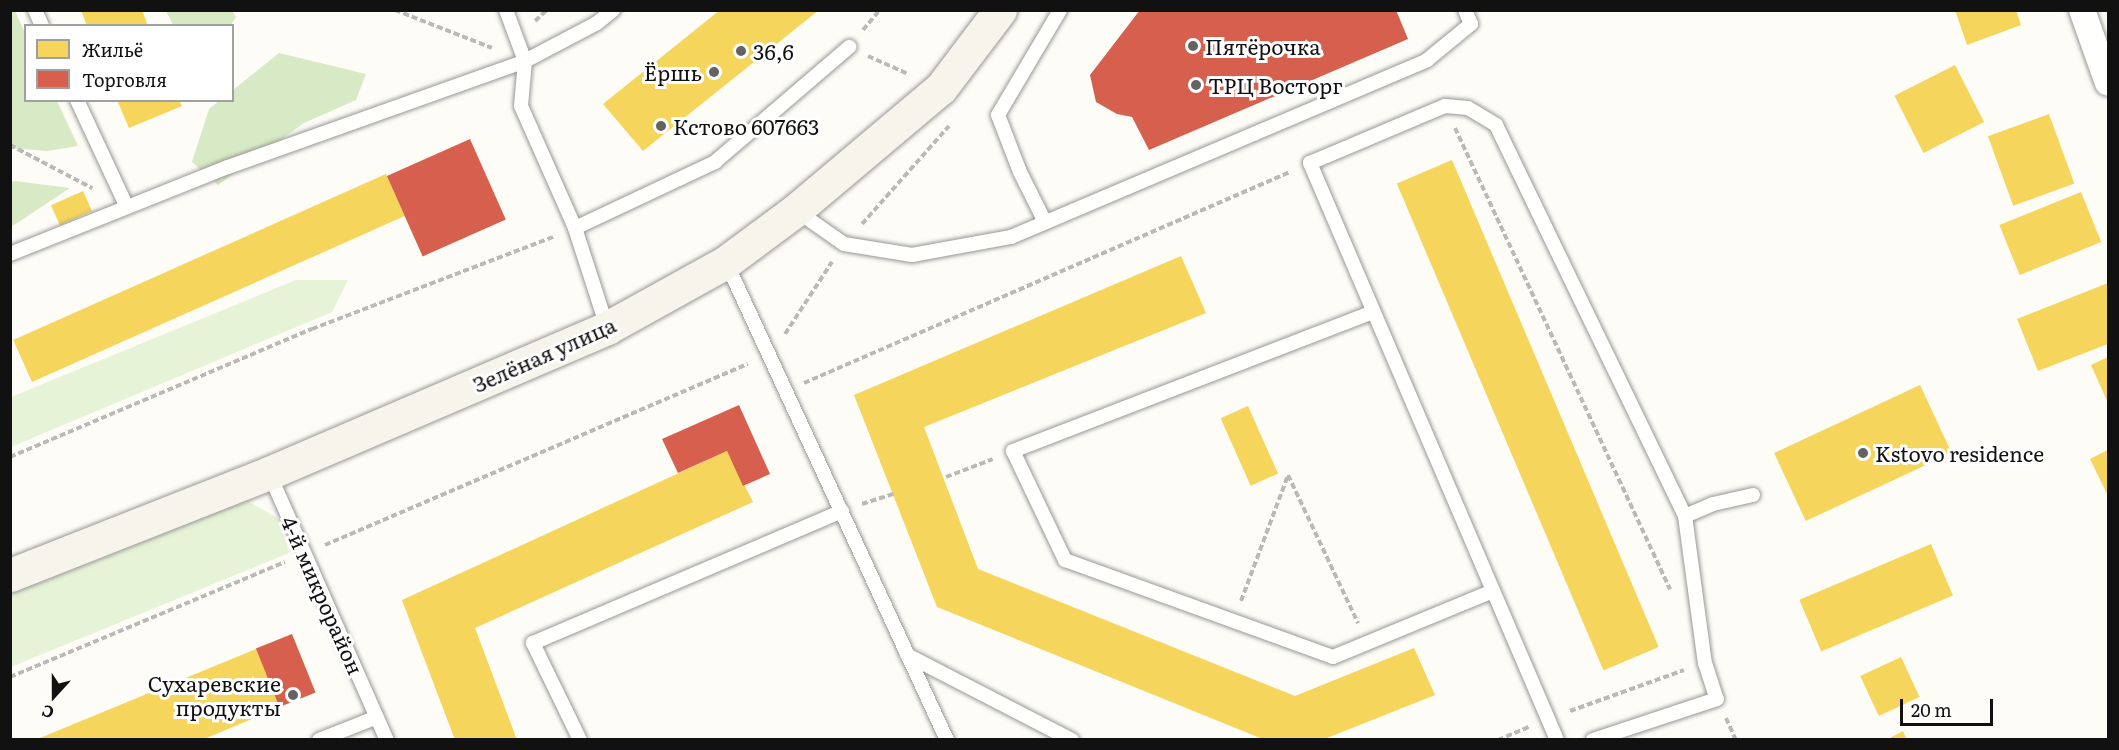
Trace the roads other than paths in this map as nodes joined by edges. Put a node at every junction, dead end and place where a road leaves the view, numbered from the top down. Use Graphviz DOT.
graph roads {
  1 [pos="35,10"];
  2 [pos="506,10"];
  3 [pos="613,10"];
  4 [pos="1000,10"];
  5 [pos="1060,10"];
  6 [pos="1465,10"];
  7 [pos="2082,10"];
  8 [pos="41,24"];
  9 [pos="849,47"];
  10 [pos="525,61"];
  11 [pos="2109,83"];
  12 [pos="78,102"];
  13 [pos="127,207"];
  14 [pos="796,210"];
  15 [pos="1045,222"];
  16 [pos="575,228"];
  17 [pos="10,254"];
  18 [pos="726,262"];
  19 [pos="1373,312"];
  20 [pos="607,328"];
  21 [pos="269,473"];
  22 [pos="1753,495"];
  23 [pos="842,511"];
  24 [pos="1685,516"];
  25 [pos="10,575"];
  26 [pos="1493,591"];
  27 [pos="907,656"];
  28 [pos="377,717"];
  29 [pos="319,740"];
  30 [pos="387,740"];
  31 [pos="580,740"];
  32 [pos="947,740"];
  33 [pos="1072,740"];
  34 [pos="1557,740"];
  35 [pos="1593,740"];
  1 -- 8 [label="lane"];
  2 -- 10 [label="lane"];
  3 -- 10 [label="lane"];
  4 -- 14 [label="main road, Зелёная улица"];
  5 -- 15 [label="lane"];
  6 -- 15 [label="lane"];
  7 -- 11 [label="street"];
  9 -- 16 [label="lane"];
  10 -- 13 [label="lane"];
  10 -- 16 [label="lane"];
  12 -- 13 [label="lane"];
  13 -- 17 [label="lane"];
  14 -- 15 [label="lane"];
  14 -- 18 [label="main road, Зелёная улица"];
  16 -- 20 [label="lane"];
  18 -- 20 [label="main road, Зелёная улица"];
  18 -- 23 [label="lane"];
  19 -- 24 [label="lane"];
  19 -- 26 [label="lane"];
  19 -- 26 [label="lane"];
  20 -- 21 [label="main road, Зелёная улица"];
  21 -- 25 [label="main road, Зелёная улица"];
  21 -- 28 [label="lane, 4-й микрорайон"];
  22 -- 24 [label="lane"];
  23 -- 27 [label="lane"];
  23 -- 31 [label="lane"];
  24 -- 35 [label="lane"];
  26 -- 34 [label="lane"];
  27 -- 32 [label="lane"];
  27 -- 33 [label="lane"];
  28 -- 29 [label="lane"];
  28 -- 30 [label="lane, 4-й микрорайон"];
}
